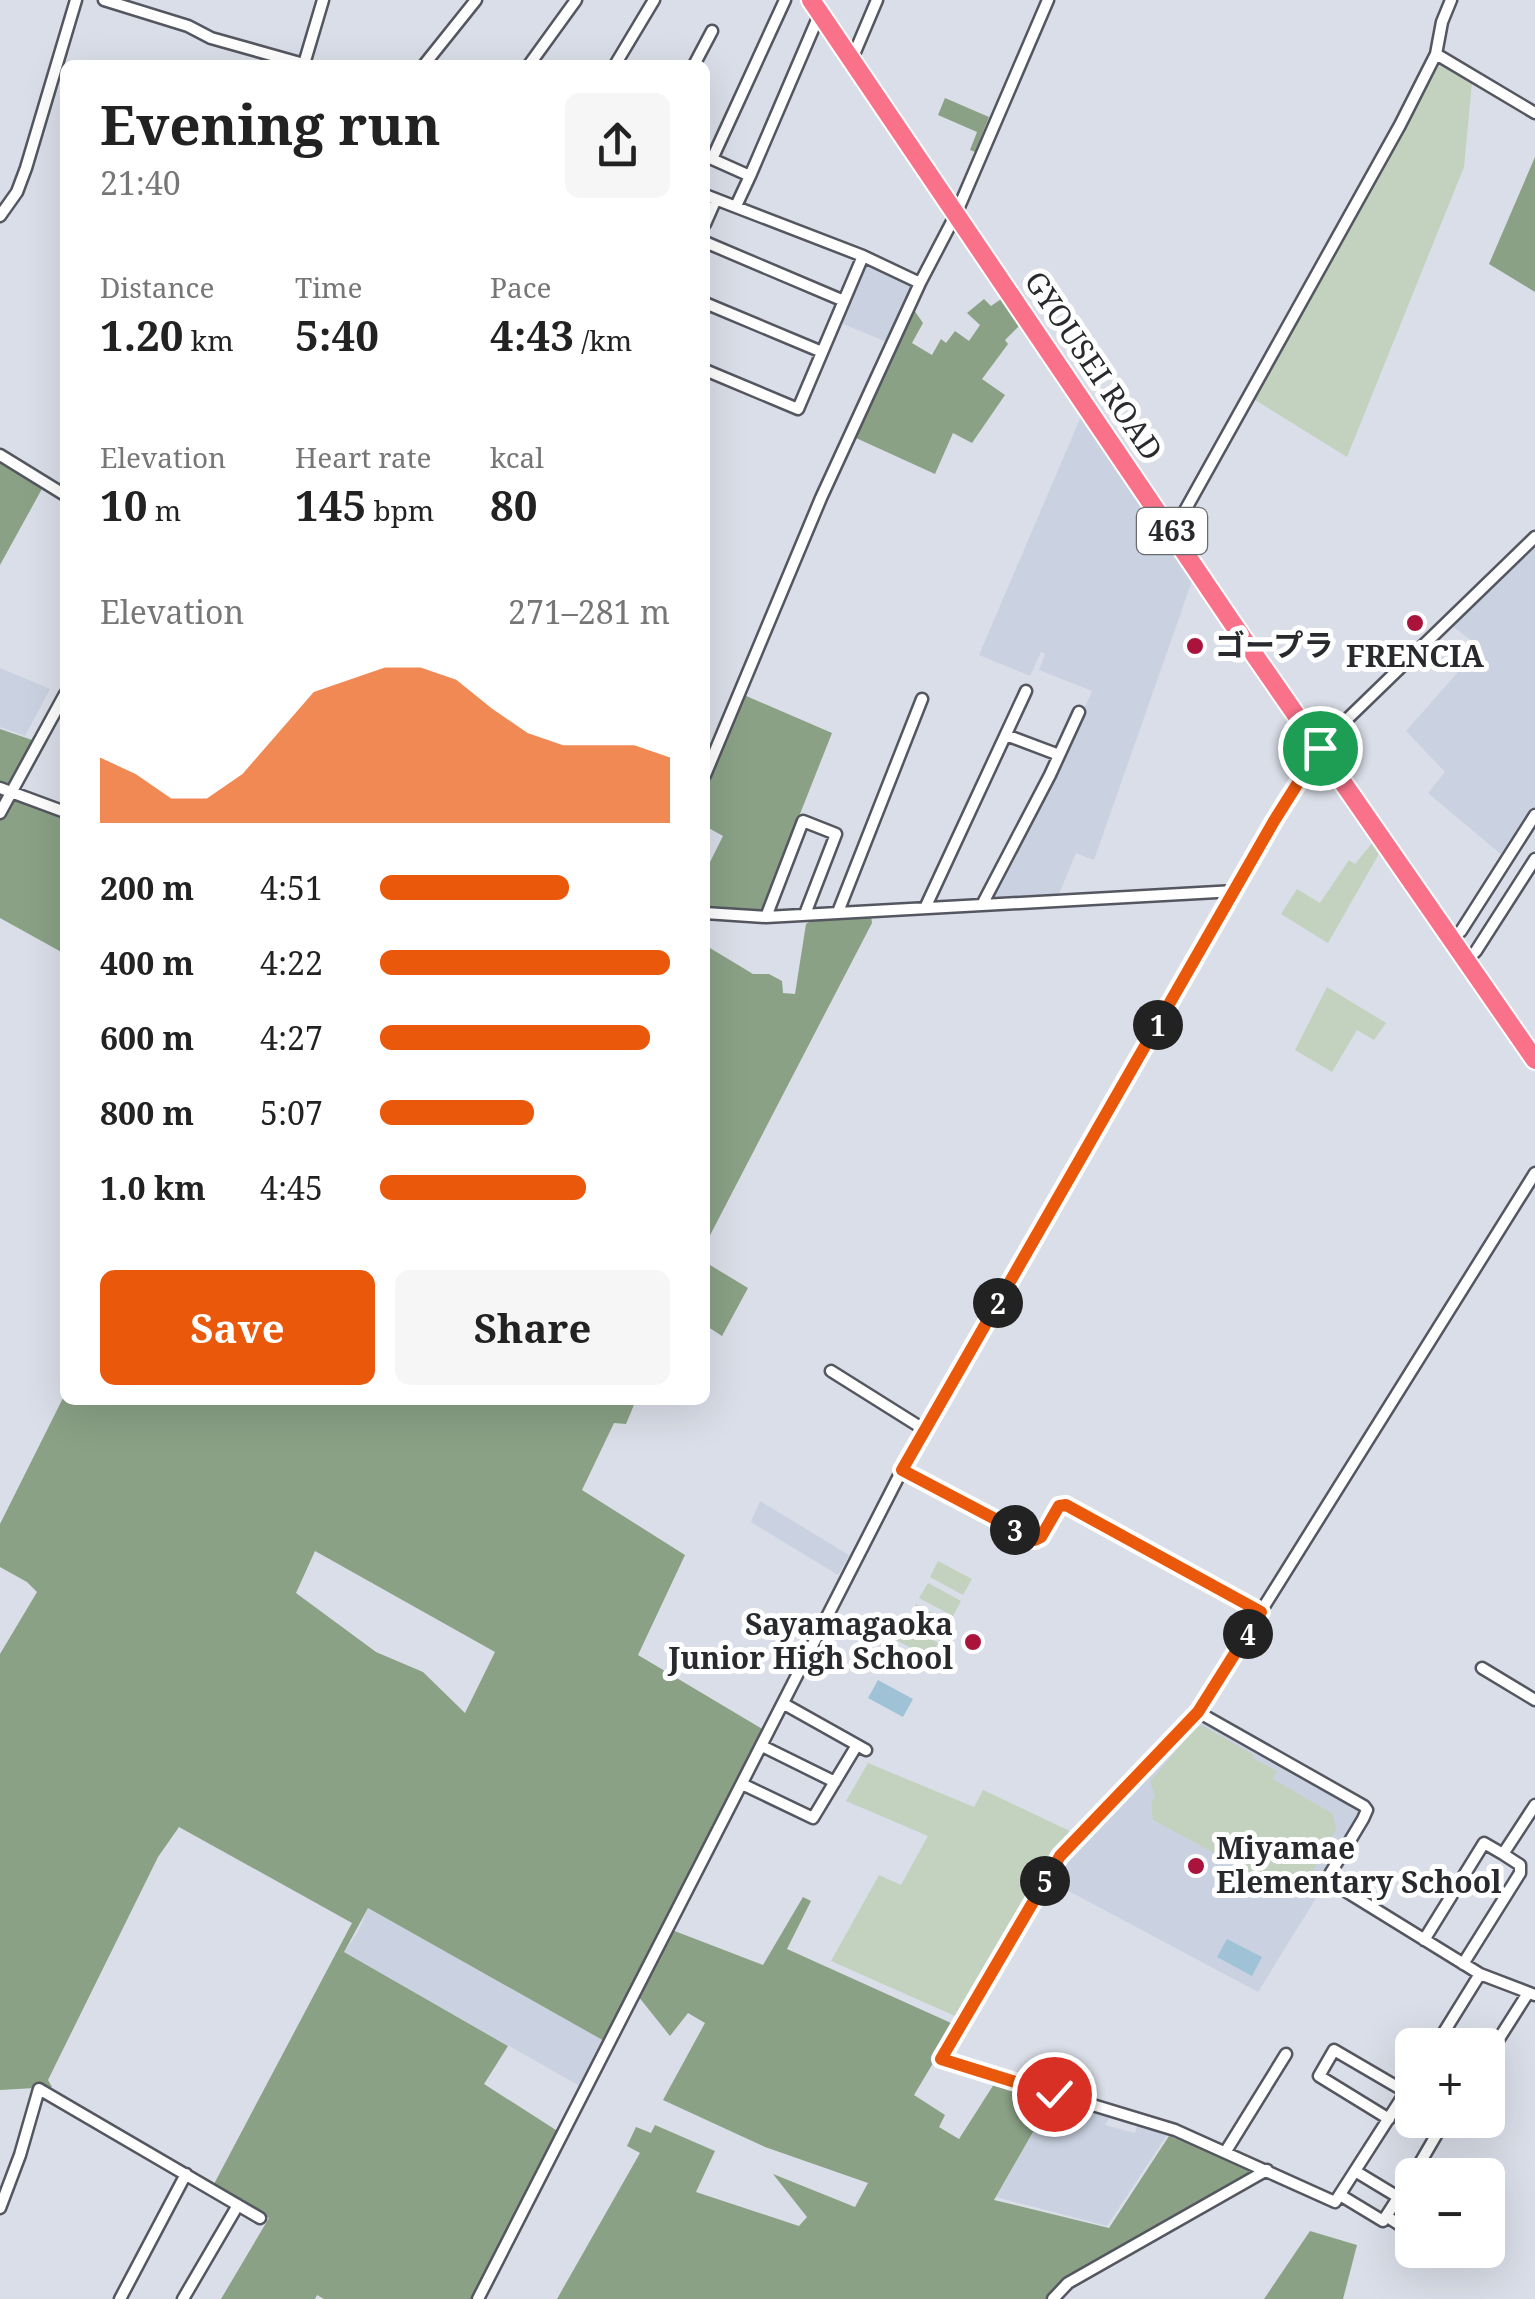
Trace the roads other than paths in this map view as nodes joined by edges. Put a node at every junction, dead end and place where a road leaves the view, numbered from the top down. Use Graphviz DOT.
graph roads {
  1 [pos="76,0"];
  2 [pos="104,0"];
  3 [pos="324,0"];
  4 [pos="476,0"];
  5 [pos="576,0"];
  6 [pos="654,0"];
  7 [pos="785,0"];
  8 [pos="877,0"];
  9 [pos="1048,0"];
  10 [pos="1452,0"];
  11 [pos="815,7"];
  12 [pos="712,31"];
  13 [pos="1436,54"];
  14 [pos="291,60"];
  15 [pos="306,60"];
  16 [pos="428,60"];
  17 [pos="533,60"];
  18 [pos="618,60"];
  19 [pos="697,60"];
  20 [pos="852,60"];
  21 [pos="1535,114"];
  22 [pos="750,176"];
  23 [pos="710,197"];
  24 [pos="736,206"];
  25 [pos="956,214"];
  26 [pos="0,216"];
  27 [pos="710,244"];
  28 [pos="863,256"];
  29 [pos="920,283"];
  30 [pos="844,301"];
  31 [pos="710,304"];
  32 [pos="822,352"];
  33 [pos="710,372"];
  34 [pos="0,455"];
  35 [pos="60,491"];
  36 [pos="1173,532"];
  37 [pos="1535,538"];
  38 [pos="1026,691"];
  39 [pos="922,699"];
  40 [pos="60,702"];
  41 [pos="1079,712"];
  42 [pos="1006,735"];
  43 [pos="1320,748"];
  44 [pos="1059,755"];
  45 [pos="710,763"];
  46 [pos="6,790"];
  47 [pos="60,810"];
  48 [pos="0,814"];
  49 [pos="1535,815"];
  50 [pos="1535,859"];
  51 [pos="1236,891"];
  52 [pos="982,904"];
  53 [pos="926,906"];
  54 [pos="838,912"];
  55 [pos="710,913"];
  56 [pos="805,914"];
  57 [pos="766,917"];
  58 [pos="1452,938"];
  59 [pos="1467,960"];
  60 [pos="1535,1060"];
  61 [pos="1535,1173"];
  62 [pos="831,1371"];
  63 [pos="926,1430"];
  64 [pos="902,1470"];
  65 [pos="1261,1612"];
  66 [pos="1482,1668"];
  67 [pos="1535,1700"];
  68 [pos="784,1704"];
  69 [pos="1198,1712"];
  70 [pos="762,1746"];
  71 [pos="835,1782"];
  72 [pos="742,1784"];
  73 [pos="1535,1804"];
  74 [pos="1504,1854"];
  75 [pos="1424,1940"];
  76 [pos="1463,1964"];
  77 [pos="1480,1974"];
  78 [pos="1532,1994"];
  79 [pos="1447,2028"];
  80 [pos="1505,2032"];
  81 [pos="1286,2054"];
  82 [pos="1395,2079"];
  83 [pos="1395,2109"];
  84 [pos="1389,2119"];
  85 [pos="1226,2152"];
  86 [pos="1267,2170"];
  87 [pos="1355,2171"];
  88 [pos="186,2174"];
  89 [pos="1340,2195"];
  90 [pos="1395,2195"];
  91 [pos="1395,2202"];
  92 [pos="238,2205"];
  93 [pos="0,2208"];
  94 [pos="1386,2216"];
  95 [pos="260,2218"];
  96 [pos="1395,2222"];
  97 [pos="120,2299"];
  98 [pos="184,2299"];
  99 [pos="478,2299"];
  100 [pos="1053,2299"];
  1 -- 26 [label="street"];
  2 -- 14 [label="street"];
  3 -- 15 [label="street"];
  4 -- 16 [label="street"];
  5 -- 17 [label="street"];
  6 -- 18 [label="street"];
  7 -- 22 [label="street"];
  8 -- 20 [label="street"];
  9 -- 25 [label="street"];
  10 -- 13 [label="street"];
  11 -- 20 [label="highway, GYOUSEI ROAD / 463"];
  11 -- 22 [label="street"];
  12 -- 19 [label="street"];
  13 -- 21 [label="street"];
  13 -- 36 [label="street"];
  20 -- 25 [label="highway, GYOUSEI ROAD / 463"];
  22 -- 24 [label="street"];
  23 -- 24 [label="street"];
  24 -- 28 [label="street"];
  25 -- 29 [label="street"];
  25 -- 36 [label="highway, GYOUSEI ROAD / 463"];
  27 -- 30 [label="street"];
  28 -- 29 [label="street"];
  28 -- 30 [label="street"];
  29 -- 45 [label="street"];
  30 -- 32 [label="street"];
  31 -- 32 [label="street"];
  32 -- 33 [label="street"];
  34 -- 35 [label="street"];
  36 -- 43 [label="highway, GYOUSEI ROAD / 463"];
  37 -- 43 [label="street"];
  38 -- 42 [label="street"];
  39 -- 54 [label="street"];
  40 -- 46 [label="street"];
  41 -- 44 [label="street"];
  42 -- 44 [label="street"];
  42 -- 53 [label="street"];
  43 -- 51 [label="street"];
  43 -- 58 [label="highway, GYOUSEI ROAD / 463"];
  44 -- 52 [label="street"];
  46 -- 47 [label="street"];
  46 -- 48 [label="street"];
  49 -- 58 [label="street"];
  50 -- 59 [label="street"];
  51 -- 52 [label="street"];
  51 -- 63 [label="street"];
  52 -- 53 [label="street"];
  53 -- 54 [label="street"];
  54 -- 56 [label="street"];
  55 -- 57 [label="street"];
  56 -- 57 [label="street"];
  56 -- 57 [label="street"];
  58 -- 59 [label="highway, GYOUSEI ROAD / 463"];
  59 -- 60 [label="highway, GYOUSEI ROAD / 463"];
  61 -- 65 [label="street"];
  62 -- 63 [label="street"];
  63 -- 64 [label="street"];
  64 -- 65 [label="street"];
  64 -- 68 [label="street"];
  65 -- 69 [label="street"];
  66 -- 67 [label="street"];
  68 -- 70 [label="street"];
  68 -- 71 [label="street"];
  69 -- 75 [label="street"];
  69 -- 85 [label="street"];
  70 -- 71 [label="street"];
  70 -- 72 [label="street"];
  71 -- 72 [label="street"];
  72 -- 99 [label="street"];
  73 -- 74 [label="street"];
  74 -- 75 [label="street"];
  74 -- 76 [label="street"];
  75 -- 76 [label="street"];
  76 -- 77 [label="street"];
  77 -- 78 [label="street"];
  77 -- 79 [label="street"];
  78 -- 80 [label="street"];
  81 -- 85 [label="street"];
  82 -- 84 [label="street"];
  83 -- 84 [label="street"];
  84 -- 87 [label="street"];
  85 -- 86 [label="street"];
  86 -- 89 [label="street"];
  86 -- 100 [label="street"];
  87 -- 89 [label="street"];
  87 -- 90 [label="street"];
  88 -- 92 [label="street"];
  88 -- 93 [label="street"];
  88 -- 97 [label="street"];
  89 -- 94 [label="street"];
  91 -- 94 [label="street"];
  92 -- 95 [label="street"];
  92 -- 98 [label="street"];
  94 -- 96 [label="street"];
}
